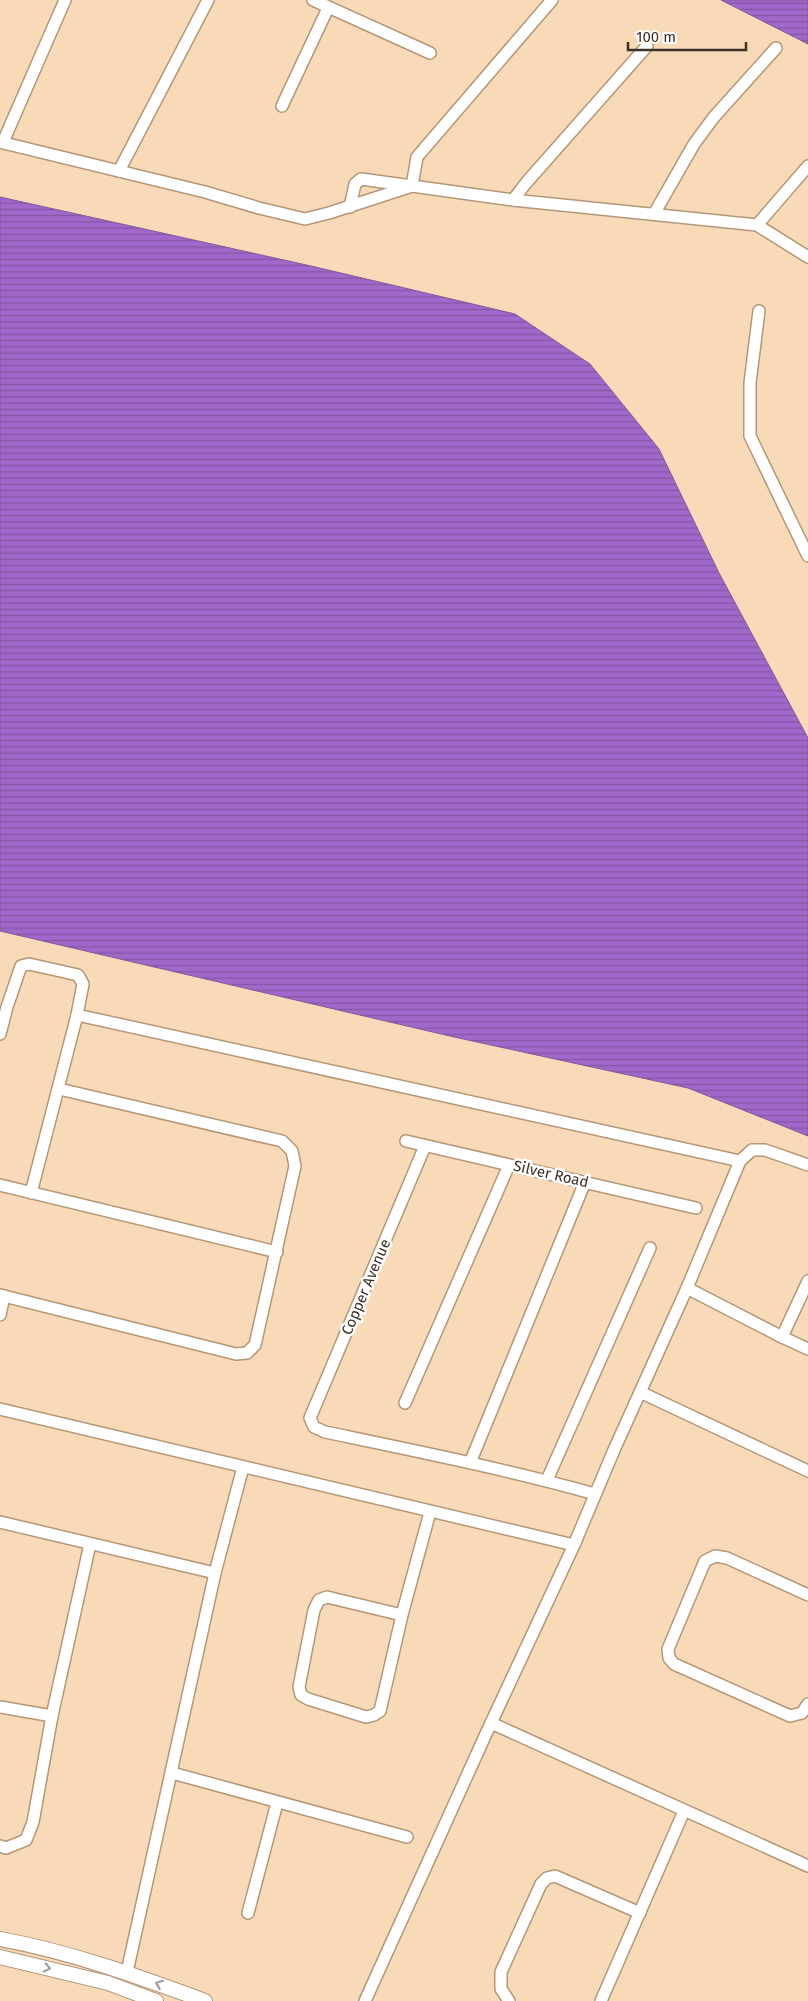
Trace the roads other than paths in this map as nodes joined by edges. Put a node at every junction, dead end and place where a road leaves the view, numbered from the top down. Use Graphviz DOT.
graph roads {
  1 [pos="64,0"];
  2 [pos="208,0"];
  3 [pos="313,0"];
  4 [pos="552,0"];
  5 [pos="328,8"];
  6 [pos="647,46"];
  7 [pos="776,48"];
  8 [pos="430,53"];
  9 [pos="282,106"];
  10 [pos="1,142"];
  11 [pos="808,166"];
  12 [pos="119,170"];
  13 [pos="412,186"];
  14 [pos="513,200"];
  15 [pos="350,206"];
  16 [pos="654,214"];
  17 [pos="758,225"];
  18 [pos="808,256"];
  19 [pos="759,311"];
  20 [pos="808,556"];
  21 [pos="3,1006"];
  22 [pos="77,1015"];
  23 [pos="0,1034"];
  24 [pos="59,1089"];
  25 [pos="406,1141"];
  26 [pos="425,1146"];
  27 [pos="740,1161"];
  28 [pos="508,1165"];
  29 [pos="808,1165"];
  30 [pos="585,1182"];
  31 [pos="0,1185"];
  32 [pos="31,1192"];
  33 [pos="696,1208"];
  34 [pos="650,1248"];
  35 [pos="277,1252"];
  36 [pos="808,1281"];
  37 [pos="687,1288"];
  38 [pos="2,1296"];
  39 [pos="0,1315"];
  40 [pos="782,1337"];
  41 [pos="808,1348"];
  42 [pos="640,1392"];
  43 [pos="405,1403"];
  44 [pos="0,1409"];
  45 [pos="470,1462"];
  46 [pos="243,1467"];
  47 [pos="808,1471"];
  48 [pos="547,1480"];
  49 [pos="595,1494"];
  50 [pos="430,1512"];
  51 [pos="0,1522"];
  52 [pos="90,1544"];
  53 [pos="574,1545"];
  54 [pos="215,1573"];
  55 [pos="808,1595"];
  56 [pos="402,1615"];
  57 [pos="808,1704"];
  58 [pos="0,1707"];
  59 [pos="52,1716"];
  60 [pos="491,1723"];
  61 [pos="172,1774"];
  62 [pos="277,1803"];
  63 [pos="684,1811"];
  64 [pos="407,1836"];
  65 [pos="0,1846"];
  66 [pos="808,1866"];
  67 [pos="248,1913"];
  68 [pos="640,1913"];
  69 [pos="0,1939"];
  70 [pos="0,1957"];
  71 [pos="128,1972"];
  72 [pos="156,2001"];
  73 [pos="204,2001"];
  74 [pos="365,2001"];
  75 [pos="509,2001"];
  76 [pos="601,2001"];
  1 -- 10 [label="street"];
  2 -- 12 [label="street"];
  3 -- 5 [label="street"];
  4 -- 13 [label="street"];
  5 -- 8 [label="street"];
  5 -- 9 [label="street"];
  6 -- 14 [label="street"];
  7 -- 16 [label="street"];
  10 -- 12 [label="street"];
  11 -- 17 [label="street"];
  12 -- 15 [label="street"];
  13 -- 14 [label="street"];
  13 -- 15 [label="street"];
  13 -- 15 [label="street"];
  14 -- 16 [label="street"];
  16 -- 17 [label="street"];
  17 -- 18 [label="street"];
  19 -- 20 [label="street"];
  21 -- 22 [label="street"];
  21 -- 23 [label="street"];
  22 -- 24 [label="street"];
  22 -- 27 [label="street"];
  24 -- 32 [label="street"];
  24 -- 35 [label="street"];
  25 -- 26 [label="street, Silver Road"];
  26 -- 28 [label="street, Silver Road"];
  26 -- 45 [label="street, Copper Avenue"];
  27 -- 29 [label="street"];
  27 -- 37 [label="street"];
  28 -- 30 [label="street, Silver Road"];
  28 -- 43 [label="street"];
  30 -- 33 [label="street, Silver Road"];
  30 -- 45 [label="street"];
  31 -- 32 [label="street"];
  32 -- 35 [label="street"];
  34 -- 48 [label="street"];
  35 -- 38 [label="street"];
  36 -- 40 [label="street"];
  37 -- 40 [label="street"];
  37 -- 42 [label="street"];
  38 -- 39 [label="street"];
  40 -- 41 [label="street"];
  42 -- 47 [label="street"];
  42 -- 49 [label="street"];
  44 -- 46 [label="street"];
  45 -- 48 [label="street"];
  46 -- 50 [label="street"];
  46 -- 54 [label="street"];
  48 -- 49 [label="street"];
  49 -- 53 [label="street"];
  50 -- 53 [label="street"];
  50 -- 56 [label="street"];
  51 -- 52 [label="street"];
  52 -- 54 [label="street"];
  52 -- 59 [label="street"];
  53 -- 60 [label="street"];
  54 -- 61 [label="street"];
  55 -- 57 [label="street"];
  56 -- 56 [label="street"];
  58 -- 59 [label="street"];
  59 -- 65 [label="street"];
  60 -- 63 [label="street"];
  60 -- 74 [label="street"];
  61 -- 62 [label="street"];
  61 -- 71 [label="street"];
  62 -- 64 [label="street"];
  62 -- 67 [label="street"];
  63 -- 66 [label="street"];
  63 -- 68 [label="street"];
  68 -- 75 [label="street"];
  68 -- 76 [label="street"];
  69 -- 71 [label="main road"];
  70 -- 72 [label="main road, one-way"];
  73 -- 71 [label="main road, one-way"];
}
